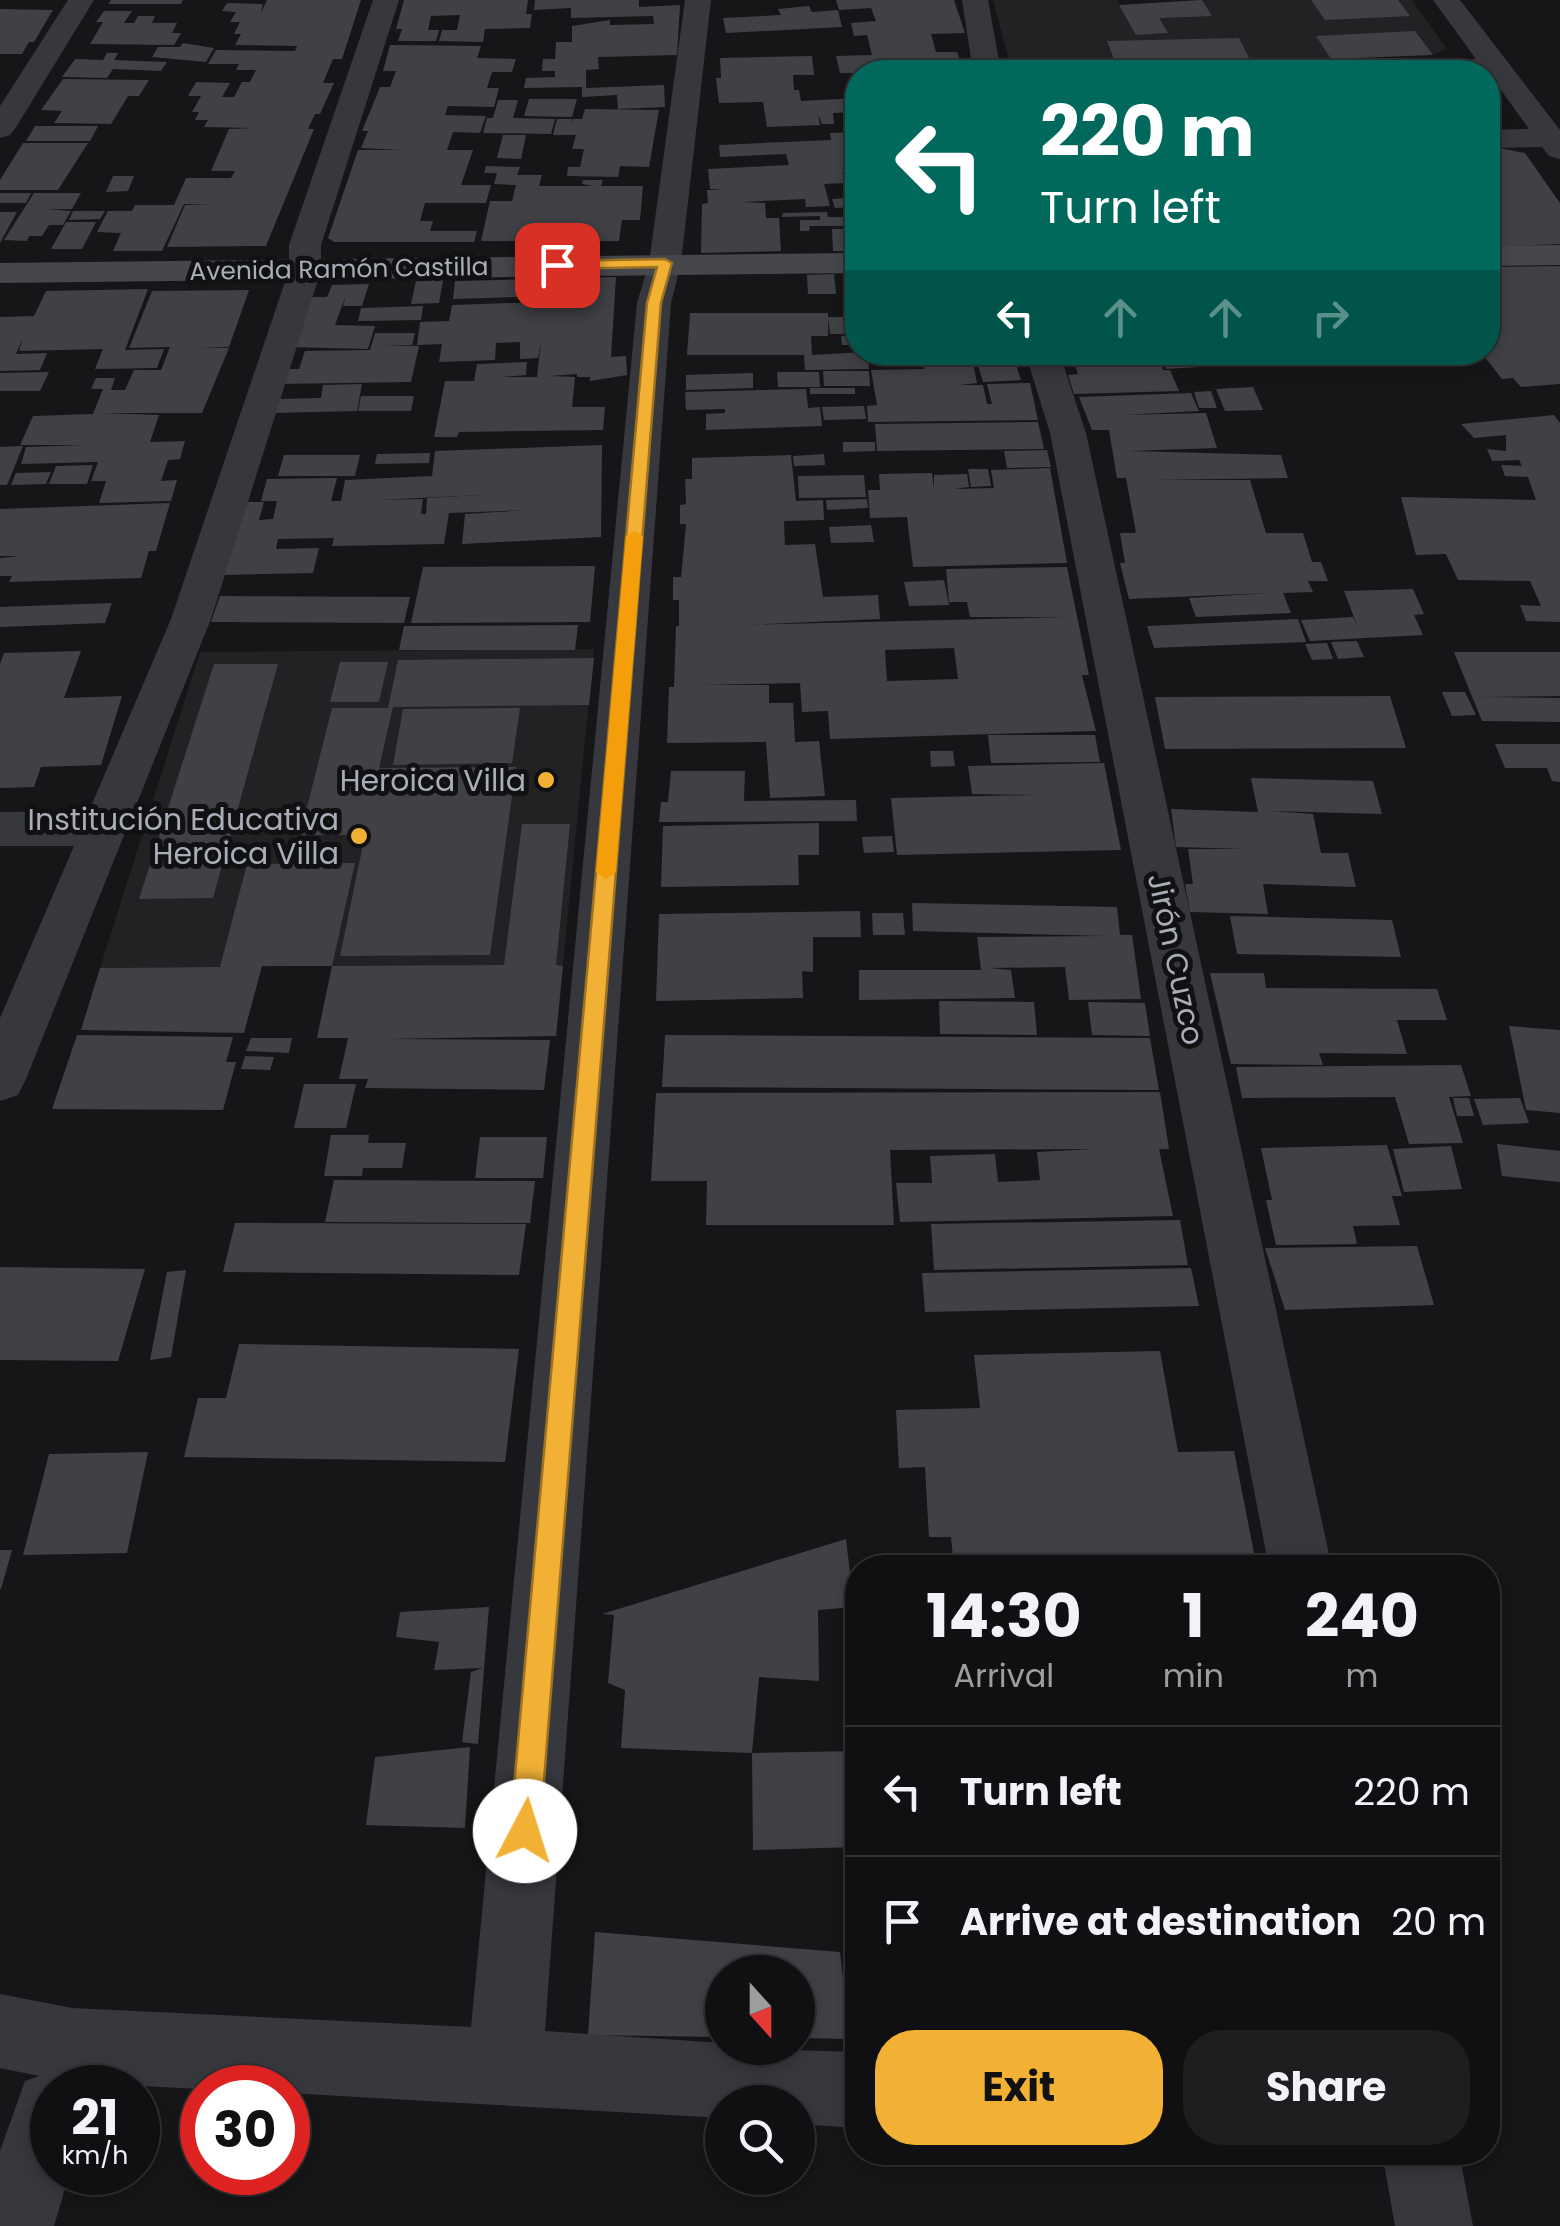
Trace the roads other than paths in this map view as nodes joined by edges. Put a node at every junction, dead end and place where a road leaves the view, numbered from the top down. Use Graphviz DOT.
graph roads {
  1 [pos="81,0"];
  2 [pos="386,0"];
  3 [pos="698,0"];
  4 [pos="976,0"];
  5 [pos="1446,0"];
  6 [pos="986,60"];
  7 [pos="1494,60"];
  8 [pos="1500,67"];
  9 [pos="0,129"];
  10 [pos="1500,140"];
  11 [pos="1556,144"];
  12 [pos="1560,255"];
  13 [pos="1500,256"];
  14 [pos="665,263"];
  15 [pos="845,263"];
  16 [pos="305,270"];
  17 [pos="0,273"];
  18 [pos="1046,365"];
  19 [pos="104,828"];
  20 [pos="0,829"];
  21 [pos="0,1079"];
  22 [pos="1298,1555"];
  23 [pos="0,2031"];
  24 [pos="42,2065"];
  25 [pos="505,2066"];
  26 [pos="160,2077"];
  27 [pos="845,2089"];
  28 [pos="1422,2165"];
  29 [pos="30,2181"];
  30 [pos="16,2226"];
  31 [pos="1434,2226"];
  1 -- 9 [label="street"];
  2 -- 16 [label="street"];
  3 -- 14 [label="street"];
  4 -- 6 [label="street"];
  5 -- 7 [label="street"];
  8 -- 11 [label="street"];
  10 -- 11 [label="street"];
  12 -- 13 [label="street"];
  14 -- 15 [label="street, Avenida Ramón Castilla"];
  14 -- 16 [label="street, Avenida Ramón Castilla"];
  14 -- 25 [label="street"];
  16 -- 17 [label="street, Avenida Ramón Castilla"];
  16 -- 19 [label="street"];
  18 -- 22 [label="street, Jirón Cuzco"];
  19 -- 20 [label="street"];
  19 -- 21 [label="street"];
  23 -- 24 [label="street"];
  25 -- 26 [label="street"];
  25 -- 27 [label="street"];
  28 -- 31 [label="street"];
  29 -- 30 [label="street"];
}
